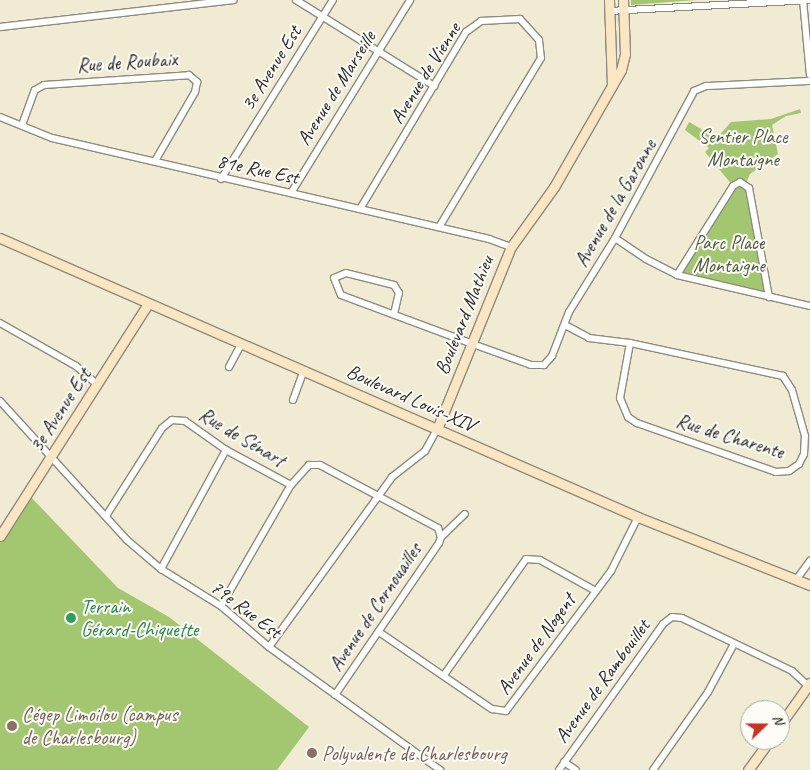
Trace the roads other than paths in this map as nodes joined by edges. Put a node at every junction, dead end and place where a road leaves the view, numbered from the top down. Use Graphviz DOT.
graph roads {
  1 [pos="233,0"];
  2 [pos="296,0"];
  3 [pos="333,0"];
  4 [pos="410,0"];
  5 [pos="609,0"];
  6 [pos="623,0"];
  7 [pos="803,0"];
  8 [pos="810,0"];
  9 [pos="624,10"];
  10 [pos="609,11"];
  11 [pos="323,18"];
  12 [pos="0,28"];
  13 [pos="378,51"];
  14 [pos="810,75"];
  15 [pos="810,82"];
  16 [pos="612,84"];
  17 [pos="434,86"];
  18 [pos="0,117"];
  19 [pos="22,125"];
  20 [pos="155,161"];
  21 [pos="221,178"];
  22 [pos="291,193"];
  23 [pos="360,209"];
  24 [pos="439,227"];
  25 [pos="0,238"];
  26 [pos="615,238"];
  27 [pos="511,247"];
  28 [pos="677,274"];
  29 [pos="769,296"];
  30 [pos="148,304"];
  31 [pos="810,306"];
  32 [pos="394,314"];
  33 [pos="0,323"];
  34 [pos="565,325"];
  35 [pos="470,343"];
  36 [pos="630,343"];
  37 [pos="241,344"];
  38 [pos="229,367"];
  39 [pos="304,370"];
  40 [pos="97,384"];
  41 [pos="0,400"];
  42 [pos="293,400"];
  43 [pos="437,429"];
  44 [pos="226,450"];
  45 [pos="52,455"];
  46 [pos="292,485"];
  47 [pos="378,495"];
  48 [pos="465,514"];
  49 [pos="106,516"];
  50 [pos="638,517"];
  51 [pos="0,536"];
  52 [pos="441,537"];
  53 [pos="810,561"];
  54 [pos="161,569"];
  55 [pos="796,580"];
  56 [pos="810,585"];
  57 [pos="596,591"];
  58 [pos="221,606"];
  59 [pos="379,632"];
  60 [pos="734,644"];
  61 [pos="269,647"];
  62 [pos="444,675"];
  63 [pos="809,685"];
  64 [pos="335,695"];
  65 [pos="790,711"];
  66 [pos="763,750"];
  67 [pos="564,762"];
  68 [pos="440,770"];
  69 [pos="559,770"];
  70 [pos="576,770"];
  71 [pos="653,770"];
  72 [pos="748,770"];
  1 -- 12 [label="street"];
  2 -- 11 [label="street"];
  3 -- 11 [label="street, 3e Avenue Est"];
  4 -- 13 [label="street, Avenue de Marseille"];
  5 -- 10 [label="street"];
  6 -- 9 [label="street, Boulevard Mathieu"];
  7 -- 8 [label="street"];
  7 -- 9 [label="street"];
  7 -- 14 [label="street"];
  9 -- 10 [label="street"];
  9 -- 16 [label="street, Boulevard Mathieu"];
  10 -- 16 [label="street"];
  11 -- 13 [label="street"];
  11 -- 21 [label="street, 3e Avenue Est"];
  13 -- 17 [label="street"];
  13 -- 22 [label="street, Avenue de Marseille"];
  15 -- 26 [label="street, Avenue de la Garonne"];
  16 -- 27 [label="street, Boulevard Mathieu"];
  17 -- 23 [label="street, Avenue de Vienne"];
  17 -- 24 [label="street, Avenue de Vienne"];
  18 -- 19 [label="street, 81e Rue Est"];
  19 -- 20 [label="street, 81e Rue Est"];
  19 -- 20 [label="street, Rue de Roubaix"];
  20 -- 21 [label="street, 81e Rue Est"];
  21 -- 22 [label="street, 81e Rue Est"];
  22 -- 23 [label="street, 81e Rue Est"];
  23 -- 24 [label="street, 81e Rue Est"];
  24 -- 27 [label="street, 81e Rue Est"];
  25 -- 30 [label="street, Boulevard Louis-XIV"];
  26 -- 28 [label="street"];
  26 -- 34 [label="street, Avenue de la Garonne"];
  27 -- 35 [label="street, Boulevard Mathieu"];
  28 -- 29 [label="street"];
  28 -- 29 [label="street"];
  29 -- 31 [label="street"];
  30 -- 37 [label="street, Boulevard Louis-XIV"];
  30 -- 40 [label="street, 3e Avenue Est"];
  32 -- 32 [label="street"];
  32 -- 35 [label="street"];
  33 -- 40 [label="street"];
  34 -- 35 [label="street, Avenue de la Garonne"];
  34 -- 36 [label="street, Rue de Charente"];
  35 -- 43 [label="street, Boulevard Mathieu"];
  36 -- 36 [label="street, Rue de Charente"];
  37 -- 38 [label="street"];
  37 -- 39 [label="street, Boulevard Louis-XIV"];
  39 -- 42 [label="street"];
  39 -- 43 [label="street, Boulevard Louis-XIV"];
  40 -- 45 [label="street, 3e Avenue Est"];
  41 -- 45 [label="street, 79e Rue Est"];
  43 -- 47 [label="street, Boulevard Mathieu"];
  43 -- 50 [label="street, Boulevard Louis-XIV"];
  44 -- 46 [label="street, Rue de Sénart"];
  44 -- 49 [label="street, Rue de Sénart"];
  44 -- 54 [label="street"];
  45 -- 49 [label="street, 79e Rue Est"];
  45 -- 51 [label="street, 3e Avenue Est"];
  46 -- 47 [label="street, Avenue de Cornouailles"];
  46 -- 58 [label="street, Avenue de Cornouailles"];
  47 -- 52 [label="street, Avenue de Cornouailles"];
  47 -- 61 [label="street, Boulevard Mathieu"];
  48 -- 52 [label="street, Avenue de Cornouailles"];
  49 -- 54 [label="street, 79e Rue Est"];
  50 -- 55 [label="street, Boulevard Louis-XIV"];
  50 -- 57 [label="street, Avenue de Nogent"];
  52 -- 59 [label="street, Avenue de Cornouailles"];
  53 -- 55 [label="street"];
  54 -- 58 [label="street, 79e Rue Est"];
  55 -- 56 [label="street, Boulevard Louis-XIV"];
  57 -- 62 [label="street"];
  57 -- 62 [label="street, Avenue de Nogent"];
  58 -- 61 [label="street, 79e Rue Est"];
  59 -- 62 [label="street, Avenue de Nogent"];
  59 -- 64 [label="street, Avenue de Cornouailles"];
  60 -- 63 [label="street, Avenue de Rambouillet"];
  60 -- 67 [label="street, Avenue de Rambouillet"];
  60 -- 71 [label="street"];
  61 -- 64 [label="street, 79e Rue Est"];
  63 -- 65 [label="street"];
  64 -- 68 [label="street, 79e Rue Est"];
  66 -- 72 [label="street"];
  67 -- 69 [label="street, Avenue de Rambouillet"];
  67 -- 70 [label="street"];
}
